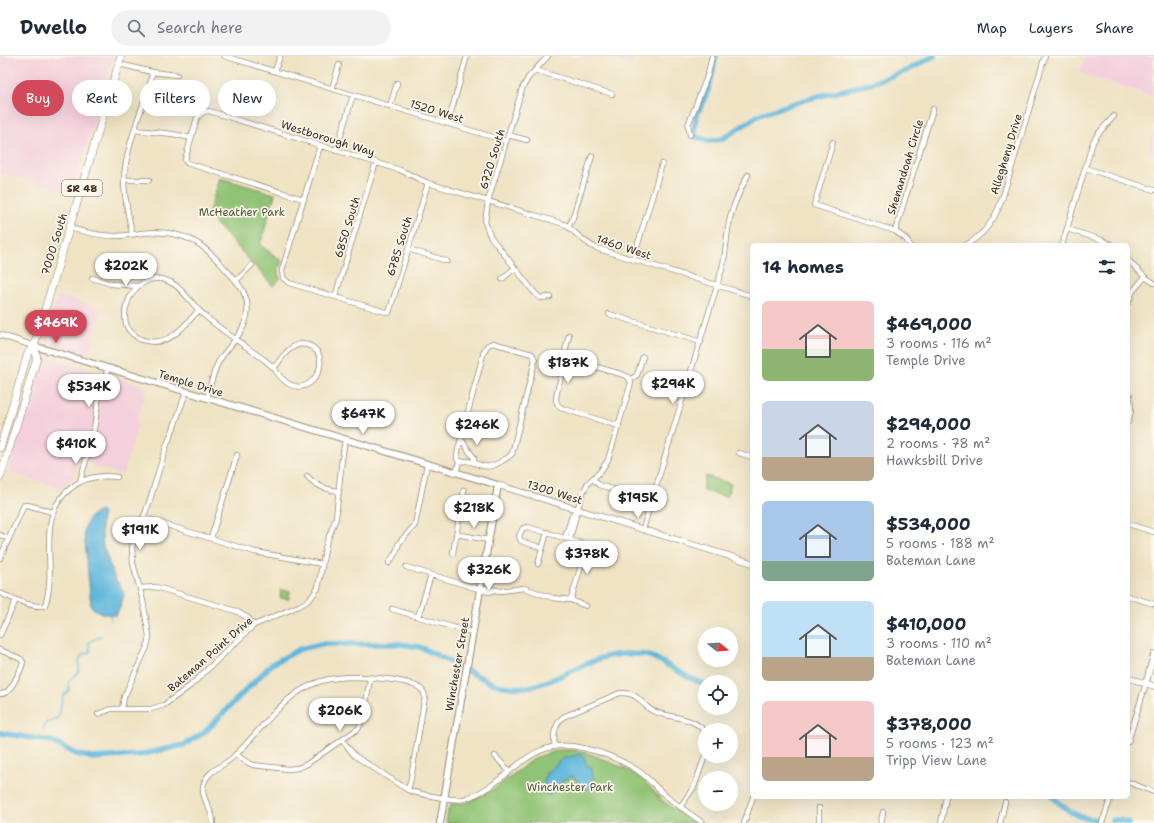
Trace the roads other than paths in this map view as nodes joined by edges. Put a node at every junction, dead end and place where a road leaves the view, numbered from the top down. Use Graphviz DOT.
graph roads {
  1 [pos="122,56"];
  2 [pos="224,56"];
  3 [pos="280,56"];
  4 [pos="467,56"];
  5 [pos="548,56"];
  6 [pos="712,56"];
  7 [pos="1045,56"];
  8 [pos="119,64"];
  9 [pos="339,64"];
  10 [pos="535,70"];
  11 [pos="152,72"];
  12 [pos="275,72"];
  13 [pos="177,75"];
  14 [pos="396,83"];
  15 [pos="332,88"];
  16 [pos="612,94"];
  17 [pos="353,95"];
  18 [pos="390,106"];
  19 [pos="932,109"];
  20 [pos="1114,116"];
  21 [pos="448,124"];
  22 [pos="135,130"];
  23 [pos="508,135"];
  24 [pos="690,135"];
  25 [pos="191,138"];
  26 [pos="527,140"];
  27 [pos="506,141"];
  28 [pos="833,142"];
  29 [pos="320,146"];
  30 [pos="336,151"];
  31 [pos="592,156"];
  32 [pos="376,162"];
  33 [pos="662,164"];
  34 [pos="1085,168"];
  35 [pos="748,175"];
  36 [pos="124,180"];
  37 [pos="149,180"];
  38 [pos="428,183"];
  39 [pos="1154,190"];
  40 [pos="303,199"];
  41 [pos="488,201"];
  42 [pos="568,227"];
  43 [pos="70,228"];
  44 [pos="1067,229"];
  45 [pos="895,230"];
  46 [pos="132,234"];
  47 [pos="909,243"];
  48 [pos="969,243"];
  49 [pos="1063,243"];
  50 [pos="1108,243"];
  51 [pos="408,249"];
  52 [pos="633,260"];
  53 [pos="447,261"];
  54 [pos="1130,262"];
  55 [pos="252,265"];
  56 [pos="515,268"];
  57 [pos="1145,277"];
  58 [pos="92,278"];
  59 [pos="502,279"];
  60 [pos="236,281"];
  61 [pos="1154,283"];
  62 [pos="717,285"];
  63 [pos="137,286"];
  64 [pos="750,295"];
  65 [pos="334,297"];
  66 [pos="550,297"];
  67 [pos="1130,298"];
  68 [pos="198,310"];
  69 [pos="609,314"];
  70 [pos="0,335"];
  71 [pos="569,335"];
  72 [pos="236,339"];
  73 [pos="701,342"];
  74 [pos="34,346"];
  75 [pos="643,357"];
  76 [pos="568,362"];
  77 [pos="108,368"];
  78 [pos="274,368"];
  79 [pos="630,380"];
  80 [pos="186,392"];
  81 [pos="1130,396"];
  82 [pos="207,398"];
  83 [pos="1130,416"];
  84 [pos="619,426"];
  85 [pos="346,439"];
  86 [pos="461,439"];
  87 [pos="0,448"];
  88 [pos="376,448"];
  89 [pos="739,453"];
  90 [pos="237,455"];
  91 [pos="750,456"];
  92 [pos="459,462"];
  93 [pos="474,463"];
  94 [pos="427,464"];
  95 [pos="456,472"];
  96 [pos="307,476"];
  97 [pos="117,477"];
  98 [pos="0,478"];
  99 [pos="593,479"];
  100 [pos="80,481"];
  101 [pos="498,485"];
  102 [pos="464,490"];
  103 [pos="338,491"];
  104 [pos="619,491"];
  105 [pos="462,503"];
  106 [pos="482,507"];
  107 [pos="576,510"];
  108 [pos="52,512"];
  109 [pos="144,518"];
  110 [pos="1130,525"];
  111 [pos="643,529"];
  112 [pos="547,532"];
  113 [pos="1154,532"];
  114 [pos="456,534"];
  115 [pos="0,535"];
  116 [pos="211,538"];
  117 [pos="9,539"];
  118 [pos="567,539"];
  119 [pos="488,540"];
  120 [pos="587,545"];
  121 [pos="542,548"];
  122 [pos="603,550"];
  123 [pos="453,553"];
  124 [pos="0,558"];
  125 [pos="750,562"];
  126 [pos="390,563"];
  127 [pos="322,564"];
  128 [pos="538,564"];
  129 [pos="406,567"];
  130 [pos="431,575"];
  131 [pos="140,588"];
  132 [pos="481,589"];
  133 [pos="0,593"];
  134 [pos="1130,597"];
  135 [pos="16,600"];
  136 [pos="570,600"];
  137 [pos="1154,604"];
  138 [pos="586,606"];
  139 [pos="392,609"];
  140 [pos="418,617"];
  141 [pos="254,625"];
  142 [pos="473,632"];
  143 [pos="0,635"];
  144 [pos="0,650"];
  145 [pos="1154,654"];
  146 [pos="370,679"];
  147 [pos="1130,679"];
  148 [pos="1146,683"];
  149 [pos="1154,686"];
  150 [pos="2,694"];
  151 [pos="122,709"];
  152 [pos="98,714"];
  153 [pos="698,725"];
  154 [pos="1130,735"];
  155 [pos="342,740"];
  156 [pos="555,747"];
  157 [pos="236,754"];
  158 [pos="495,756"];
  159 [pos="703,763"];
  160 [pos="509,771"];
  161 [pos="1130,783"];
  162 [pos="408,790"];
  163 [pos="1154,792"];
  164 [pos="444,798"];
  165 [pos="752,799"];
  166 [pos="946,799"];
  167 [pos="1110,799"];
  168 [pos="1006,802"];
  169 [pos="680,807"];
  170 [pos="819,808"];
  171 [pos="883,812"];
  172 [pos="213,823"];
  173 [pos="440,823"];
  174 [pos="703,823"];
  175 [pos="744,823"];
  176 [pos="819,823"];
  177 [pos="881,823"];
  178 [pos="941,823"];
  179 [pos="1000,823"];
  180 [pos="1102,823"];
  1 -- 8 [label="main road, 7000 South / SR 48"];
  2 -- 12 [label="street, 1520 West"];
  3 -- 12 [label="street"];
  4 -- 21 [label="street"];
  5 -- 10 [label="street, 6720 South"];
  6 -- 24 [label="street"];
  7 -- 48 [label="street, Allegheny Drive"];
  8 -- 11 [label="street"];
  8 -- 43 [label="main road, 7000 South / SR 48"];
  9 -- 15 [label="street"];
  10 -- 16 [label="street"];
  10 -- 23 [label="street, 6720 South"];
  11 -- 13 [label="street"];
  11 -- 22 [label="street"];
  12 -- 15 [label="street, 1520 West"];
  14 -- 18 [label="street"];
  15 -- 17 [label="street, 1520 West"];
  17 -- 18 [label="street, 1520 West"];
  17 -- 30 [label="street"];
  18 -- 21 [label="street, 1520 West"];
  19 -- 45 [label="street, Shenandoah Circle"];
  20 -- 34 [label="street"];
  21 -- 27 [label="street, 1520 West"];
  22 -- 25 [label="street"];
  22 -- 36 [label="street"];
  23 -- 26 [label="street"];
  23 -- 27 [label="street, 6720 South"];
  25 -- 29 [label="street, Westborough Way"];
  25 -- 40 [label="street, Westborough Way"];
  27 -- 41 [label="street, 6720 South"];
  28 -- 45 [label="street"];
  29 -- 30 [label="street, Westborough Way"];
  29 -- 40 [label="street"];
  30 -- 32 [label="street, Westborough Way"];
  31 -- 42 [label="street"];
  32 -- 38 [label="street, Westborough Way"];
  32 -- 65 [label="street, 6850 South"];
  33 -- 52 [label="street"];
  34 -- 39 [label="street"];
  34 -- 44 [label="street"];
  35 -- 62 [label="street"];
  36 -- 37 [label="street"];
  36 -- 46 [label="street"];
  38 -- 41 [label="street, 1460 West"];
  38 -- 51 [label="street, 6785 South"];
  40 -- 65 [label="street"];
  41 -- 42 [label="street, 1460 West"];
  41 -- 56 [label="street, 6720 South"];
  42 -- 52 [label="street, 1460 West"];
  43 -- 46 [label="street"];
  43 -- 74 [label="main road, 7000 South / SR 48"];
  44 -- 49 [label="street"];
  44 -- 50 [label="street"];
  45 -- 47 [label="street"];
  46 -- 60 [label="street"];
  51 -- 53 [label="street"];
  51 -- 65 [label="street, 6785 South"];
  52 -- 62 [label="street, 1460 West"];
  54 -- 57 [label="street"];
  55 -- 60 [label="street"];
  56 -- 59 [label="street"];
  56 -- 66 [label="street, 6720 South"];
  57 -- 61 [label="street"];
  57 -- 67 [label="street"];
  58 -- 63 [label="street"];
  60 -- 72 [label="street"];
  62 -- 64 [label="street, 1460 West"];
  62 -- 73 [label="street"];
  63 -- 68 [label="street"];
  63 -- 68 [label="street"];
  68 -- 72 [label="street"];
  69 -- 73 [label="street"];
  70 -- 74 [label="street, Temple Drive"];
  71 -- 76 [label="street"];
  72 -- 78 [label="street"];
  72 -- 82 [label="street"];
  73 -- 111 [label="street"];
  74 -- 77 [label="main road, Temple Drive"];
  74 -- 87 [label="main road, 7000 South / SR 48"];
  74 -- 98 [label="main road, 7000 South / SR 48"];
  75 -- 79 [label="street"];
  76 -- 79 [label="street"];
  76 -- 84 [label="street"];
  77 -- 80 [label="main road, Temple Drive"];
  77 -- 100 [label="street"];
  78 -- 78 [label="street"];
  79 -- 84 [label="street"];
  80 -- 82 [label="main road, Temple Drive"];
  80 -- 109 [label="street"];
  81 -- 83 [label="street"];
  82 -- 85 [label="main road, Temple Drive"];
  84 -- 99 [label="street"];
  85 -- 88 [label="main road, Temple Drive"];
  85 -- 103 [label="street, Bateman Point Drive"];
  86 -- 92 [label="street"];
  86 -- 93 [label="street"];
  86 -- 93 [label="street"];
  88 -- 94 [label="main road, 1300 West"];
  89 -- 91 [label="street"];
  90 -- 116 [label="street"];
  92 -- 93 [label="street"];
  92 -- 95 [label="street"];
  94 -- 95 [label="main road, 1300 West"];
  94 -- 126 [label="street"];
  95 -- 101 [label="main road, 1300 West"];
  96 -- 103 [label="street"];
  97 -- 100 [label="street"];
  99 -- 104 [label="street"];
  99 -- 107 [label="street"];
  100 -- 108 [label="street"];
  101 -- 107 [label="street, 1300 West"];
  101 -- 119 [label="main road, Winchester Street"];
  102 -- 105 [label="street"];
  103 -- 127 [label="street, Bateman Point Drive"];
  105 -- 106 [label="street"];
  105 -- 114 [label="street"];
  107 -- 111 [label="street, 1300 West"];
  107 -- 118 [label="street"];
  108 -- 117 [label="street"];
  108 -- 135 [label="street"];
  109 -- 116 [label="street"];
  109 -- 131 [label="street"];
  110 -- 113 [label="street"];
  111 -- 125 [label="street, 1300 West"];
  112 -- 118 [label="street"];
  112 -- 121 [label="street"];
  112 -- 121 [label="street"];
  114 -- 119 [label="street"];
  114 -- 123 [label="street"];
  115 -- 117 [label="street"];
  116 -- 127 [label="street"];
  117 -- 124 [label="street"];
  118 -- 120 [label="street"];
  119 -- 132 [label="main road, Winchester Street"];
  120 -- 122 [label="street"];
  120 -- 136 [label="street"];
  121 -- 128 [label="street"];
  127 -- 141 [label="street, Bateman Point Drive"];
  129 -- 130 [label="street"];
  130 -- 132 [label="street"];
  130 -- 140 [label="street"];
  131 -- 141 [label="street"];
  131 -- 151 [label="street"];
  132 -- 136 [label="street"];
  132 -- 142 [label="main road, Winchester Street"];
  133 -- 135 [label="street"];
  134 -- 137 [label="street"];
  135 -- 143 [label="street"];
  136 -- 138 [label="street"];
  139 -- 140 [label="street"];
  140 -- 142 [label="street"];
  141 -- 151 [label="street, Bateman Point Drive"];
  142 -- 164 [label="main road, Winchester Street"];
  144 -- 150 [label="street"];
  145 -- 148 [label="street"];
  146 -- 155 [label="street"];
  146 -- 157 [label="street"];
  146 -- 162 [label="street"];
  147 -- 148 [label="street"];
  148 -- 149 [label="street"];
  148 -- 154 [label="street"];
  151 -- 152 [label="street, Bateman Point Drive"];
  153 -- 156 [label="street"];
  155 -- 157 [label="street"];
  155 -- 162 [label="street"];
  156 -- 160 [label="street"];
  156 -- 169 [label="street"];
  157 -- 172 [label="street"];
  158 -- 160 [label="street"];
  159 -- 169 [label="street"];
  160 -- 164 [label="street"];
  161 -- 163 [label="street"];
  162 -- 164 [label="street"];
  164 -- 173 [label="main road, Winchester Street"];
  165 -- 175 [label="street"];
  166 -- 178 [label="street"];
  167 -- 180 [label="street"];
  168 -- 179 [label="street"];
  169 -- 174 [label="street"];
  170 -- 176 [label="street"];
  171 -- 177 [label="street"];
}
